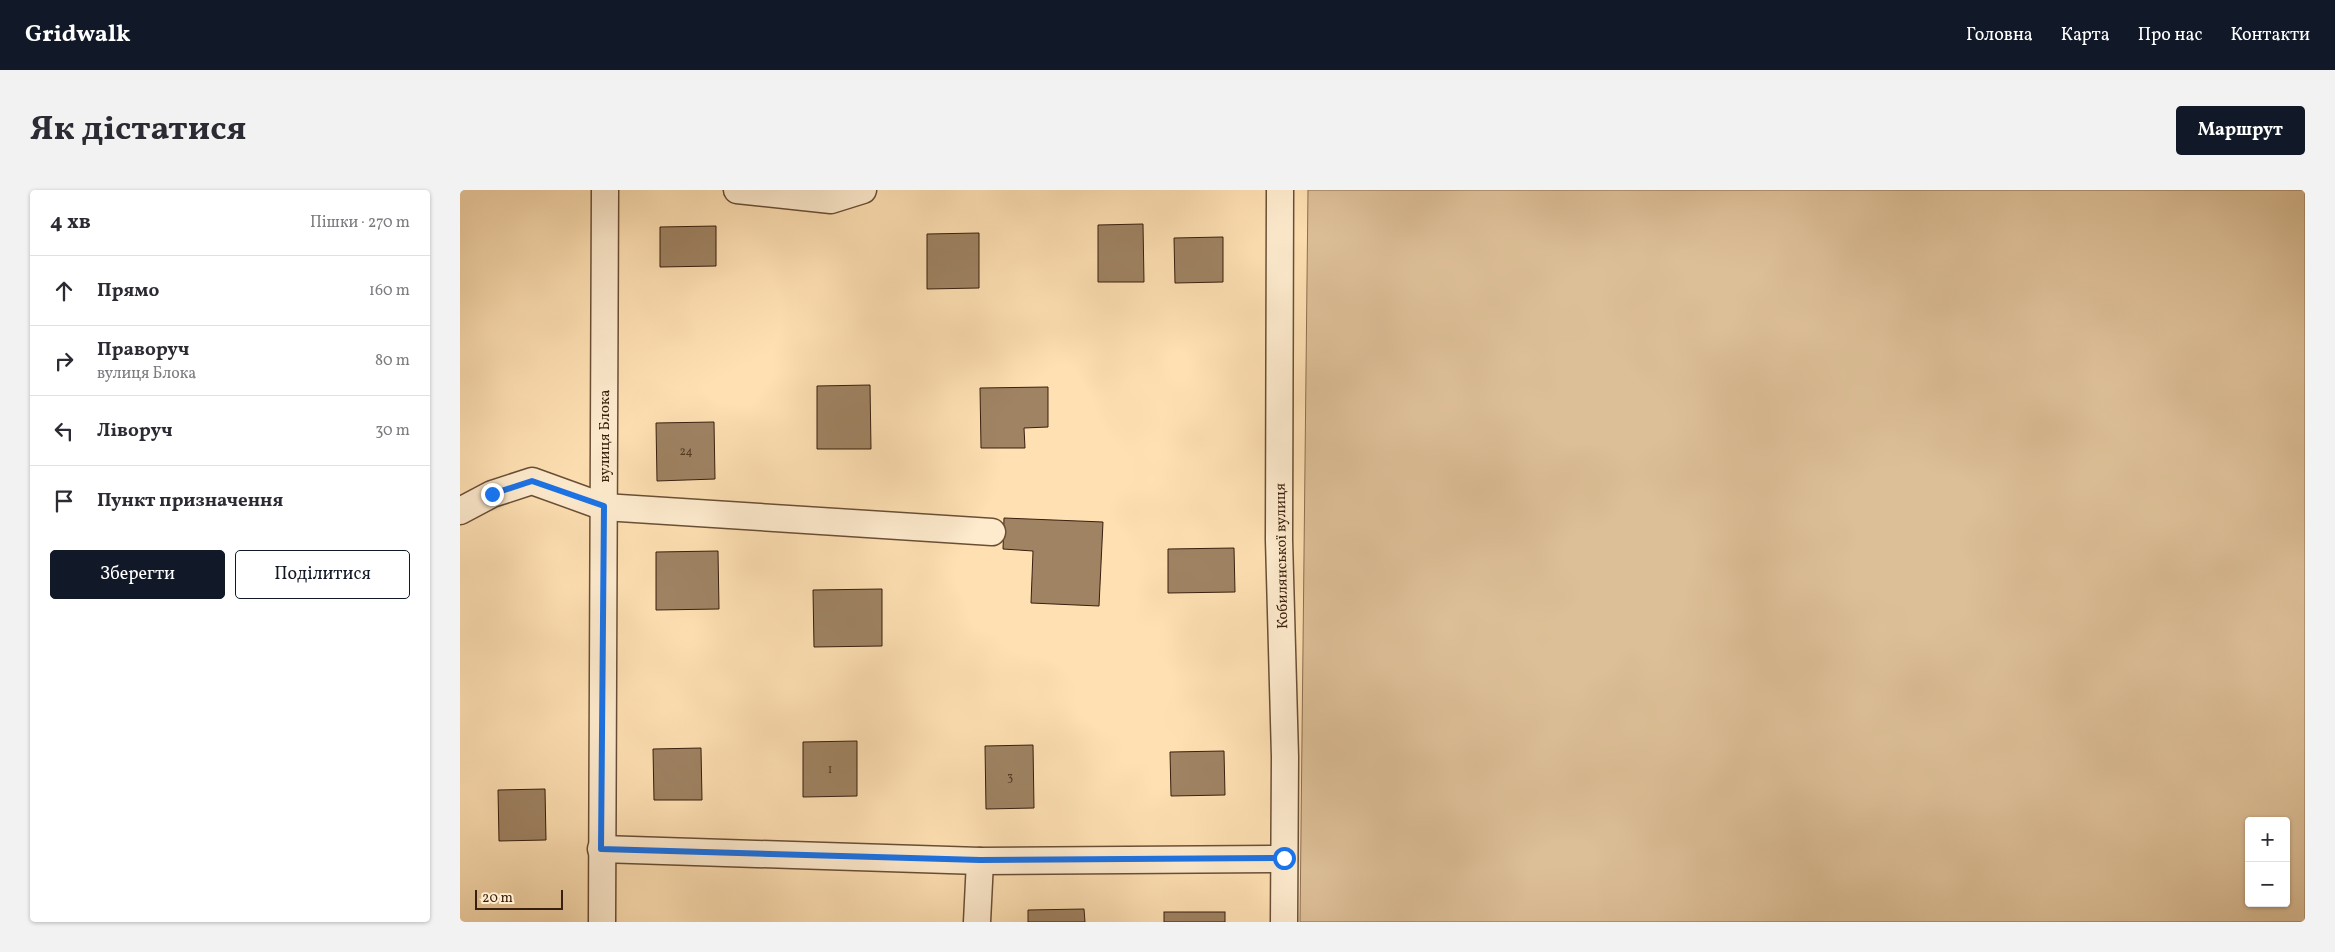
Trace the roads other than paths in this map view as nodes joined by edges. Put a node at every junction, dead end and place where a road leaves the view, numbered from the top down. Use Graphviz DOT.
graph roads {
  1 [pos="604,190"];
  2 [pos="737,190"];
  3 [pos="863,190"];
  4 [pos="1280,190"];
  5 [pos="604,506"];
  6 [pos="460,511"];
  7 [pos="992,532"];
  8 [pos="601,849"];
  9 [pos="1284,858"];
  10 [pos="980,860"];
  11 [pos="602,922"];
  12 [pos="977,922"];
  13 [pos="1284,922"];
  1 -- 5 [label="street, вулиця Блока"];
  2 -- 3 [label="street"];
  4 -- 9 [label="street, Кобилянської вулиця"];
  5 -- 6 [label="street"];
  5 -- 7 [label="street"];
  5 -- 8 [label="street, вулиця Блока"];
  8 -- 10 [label="street"];
  8 -- 11 [label="street, вулиця Блока"];
  9 -- 10 [label="street"];
  9 -- 13 [label="street, Кобилянської вулиця"];
  10 -- 12 [label="street"];
}
